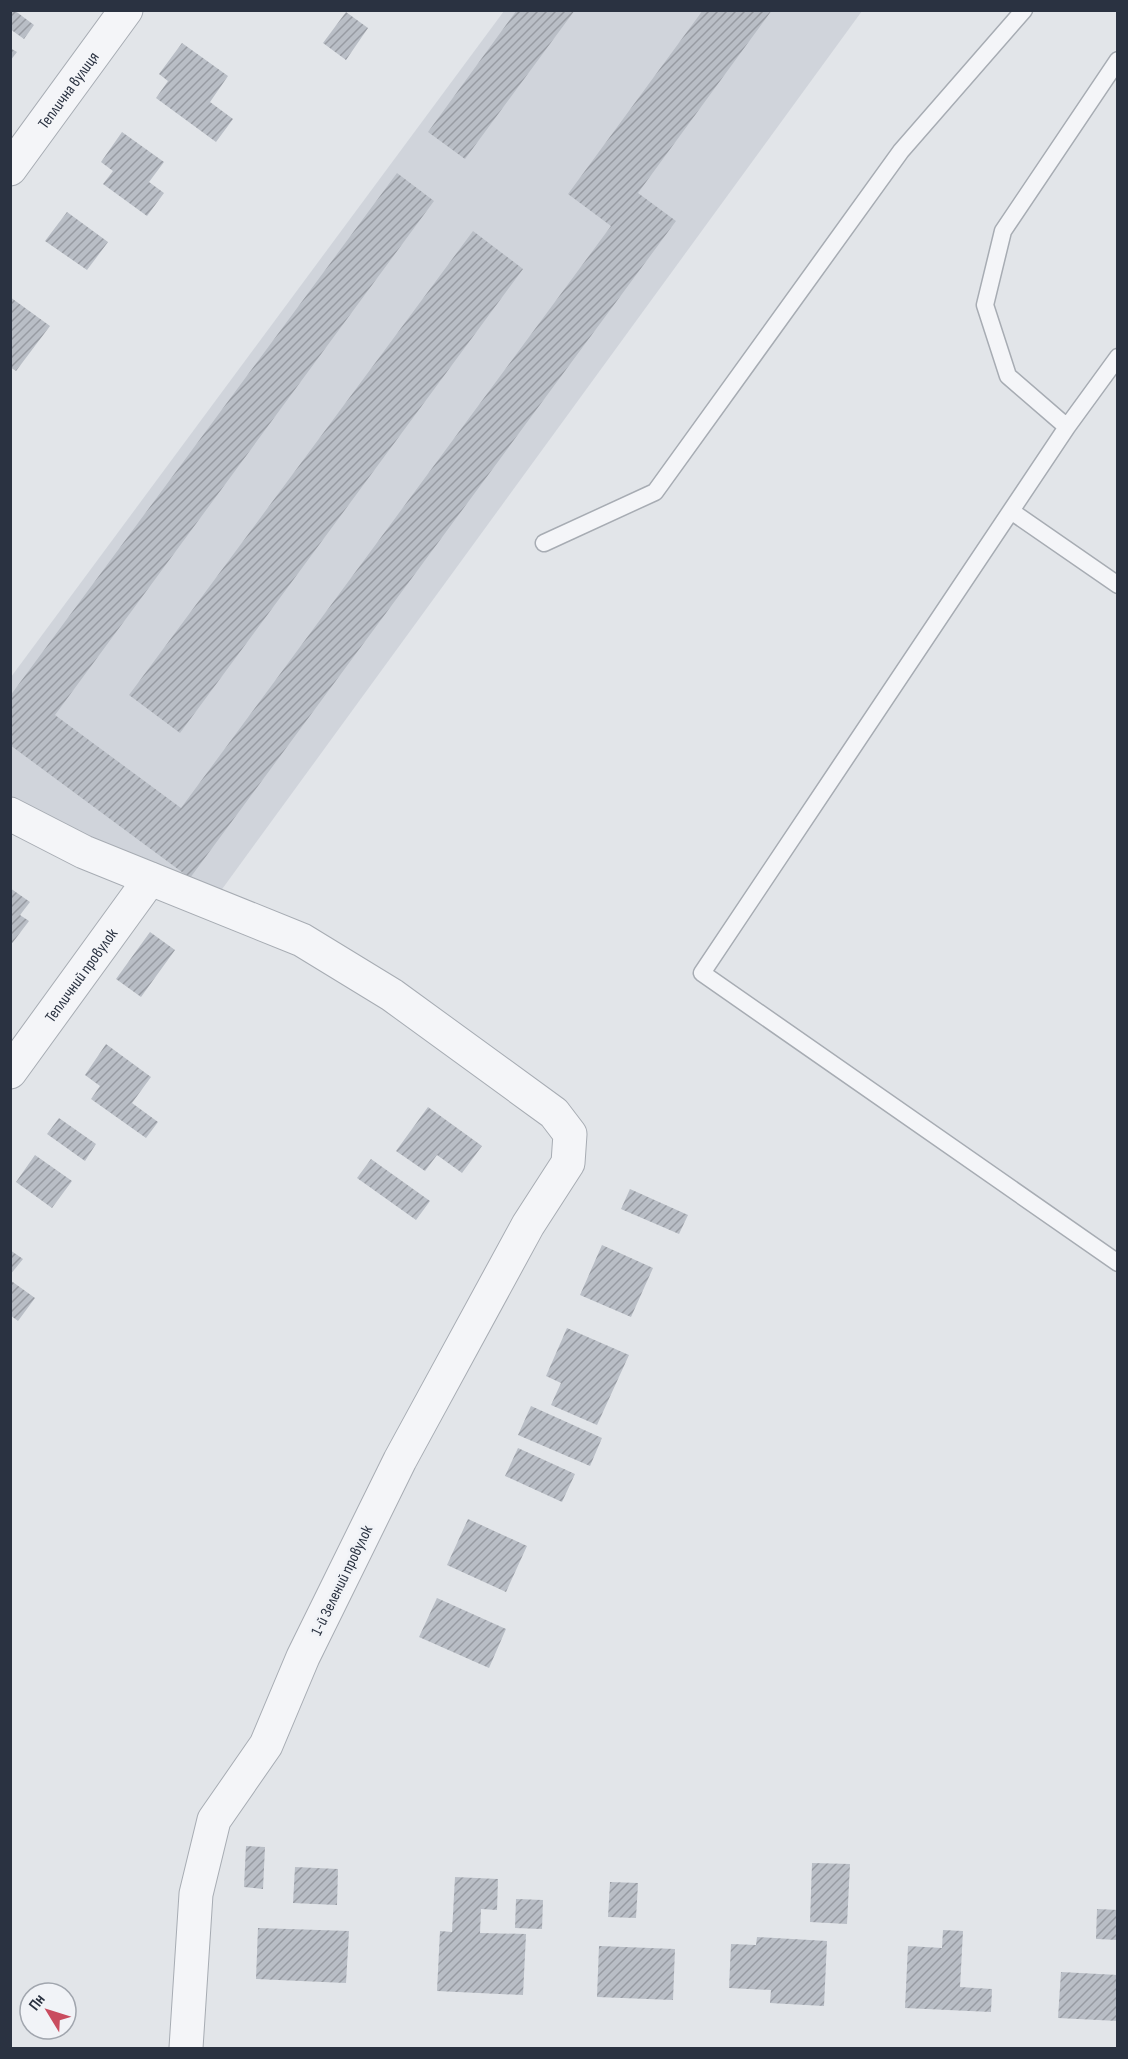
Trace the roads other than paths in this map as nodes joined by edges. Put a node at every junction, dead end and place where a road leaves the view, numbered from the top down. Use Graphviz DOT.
graph roads {
  1 [pos="126,10"];
  2 [pos="1024,10"];
  3 [pos="1118,60"];
  4 [pos="10,169"];
  5 [pos="1118,357"];
  6 [pos="1067,427"];
  7 [pos="1011,511"];
  8 [pos="544,543"];
  9 [pos="1118,585"];
  10 [pos="10,814"];
  11 [pos="150,879"];
  12 [pos="10,1072"];
  13 [pos="1118,1263"];
  14 [pos="186,2049"];
  1 -- 4 [label="street, Теплична вулиця"];
  2 -- 8 [label="lane"];
  3 -- 6 [label="lane"];
  5 -- 6 [label="lane"];
  6 -- 7 [label="lane"];
  7 -- 9 [label="lane"];
  7 -- 13 [label="lane"];
  10 -- 11 [label="street"];
  11 -- 12 [label="street, Тепличний провулок"];
  11 -- 14 [label="street, 1-й Зелений провулок"];
}
